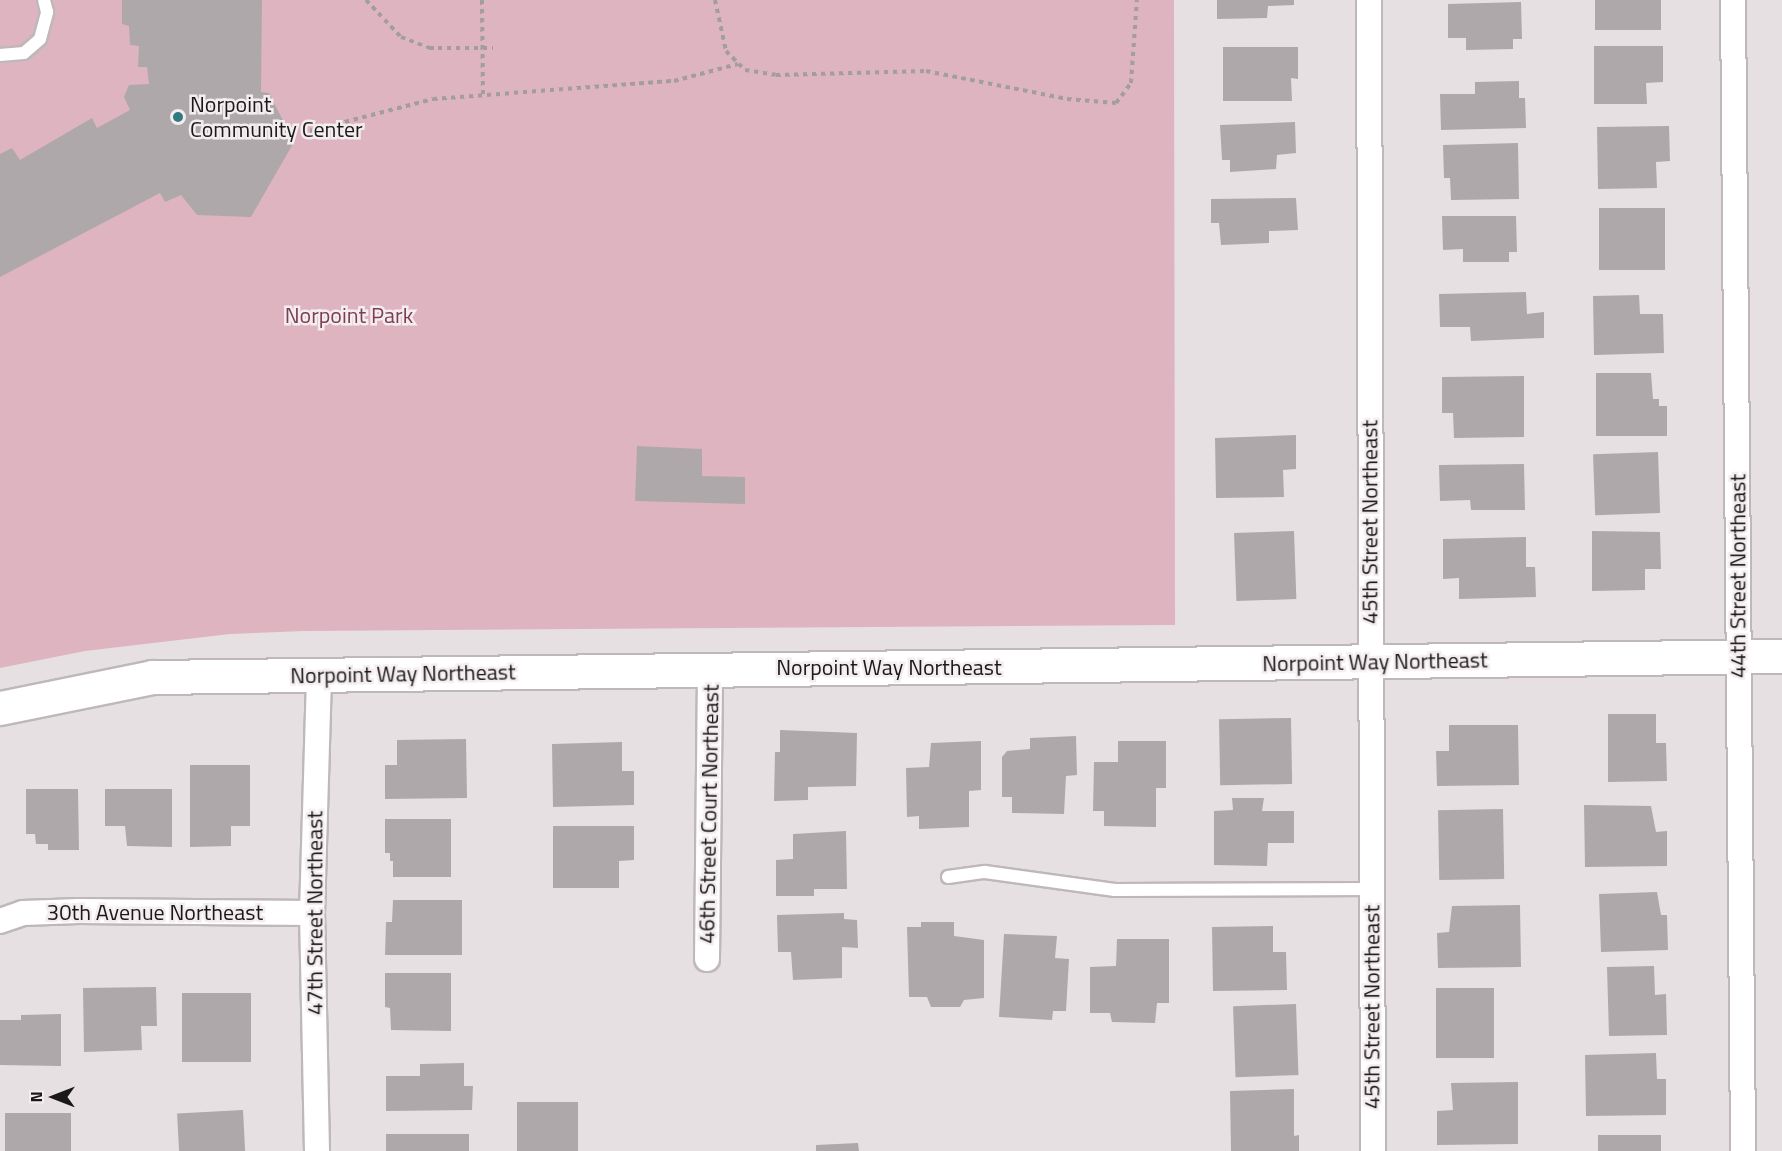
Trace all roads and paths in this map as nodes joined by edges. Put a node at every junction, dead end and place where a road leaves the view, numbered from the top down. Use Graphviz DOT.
graph roads {
  1 [pos="45,0"];
  2 [pos="366,0"];
  3 [pos="482,0"];
  4 [pos="715,0"];
  5 [pos="1137,0"];
  6 [pos="1369,0"];
  7 [pos="1733,0"];
  8 [pos="493,48"];
  9 [pos="483,50"];
  10 [pos="0,55"];
  11 [pos="738,64"];
  12 [pos="483,95"];
  13 [pos="310,131"];
  14 [pos="1782,656"];
  15 [pos="1738,657"];
  16 [pos="1370,661"];
  17 [pos="710,668"];
  18 [pos="319,675"];
  19 [pos="0,708"];
  20 [pos="948,877"];
  21 [pos="1371,889"];
  22 [pos="312,913"];
  23 [pos="0,921"];
  24 [pos="707,959"];
  25 [pos="317,1151"];
  26 [pos="1373,1151"];
  27 [pos="1743,1151"];
  1 -- 10 [label="lane"];
  2 -- 9 [label="path"];
  3 -- 9 [label="path"];
  4 -- 11 [label="path"];
  5 -- 11 [label="path"];
  6 -- 16 [label="street, 45th Street Northeast"];
  7 -- 15 [label="street, 44th Street Northeast"];
  8 -- 9 [label="path"];
  9 -- 12 [label="path"];
  11 -- 12 [label="path"];
  12 -- 13 [label="path"];
  14 -- 15 [label="street, Norpoint Way Northeast"];
  15 -- 16 [label="street, Norpoint Way Northeast"];
  15 -- 27 [label="street, 44th Street Northeast"];
  16 -- 17 [label="street, Norpoint Way Northeast"];
  16 -- 21 [label="street, 45th Street Northeast"];
  17 -- 18 [label="street, Norpoint Way Northeast"];
  17 -- 24 [label="street, 46th Street Court Northeast"];
  18 -- 19 [label="street, Norpoint Way Northeast"];
  18 -- 22 [label="street, 47th Street Northeast"];
  20 -- 21 [label="lane"];
  21 -- 26 [label="street, 45th Street Northeast"];
  22 -- 23 [label="street, 30th Avenue Northeast"];
  22 -- 25 [label="street, 47th Street Northeast"];
}
